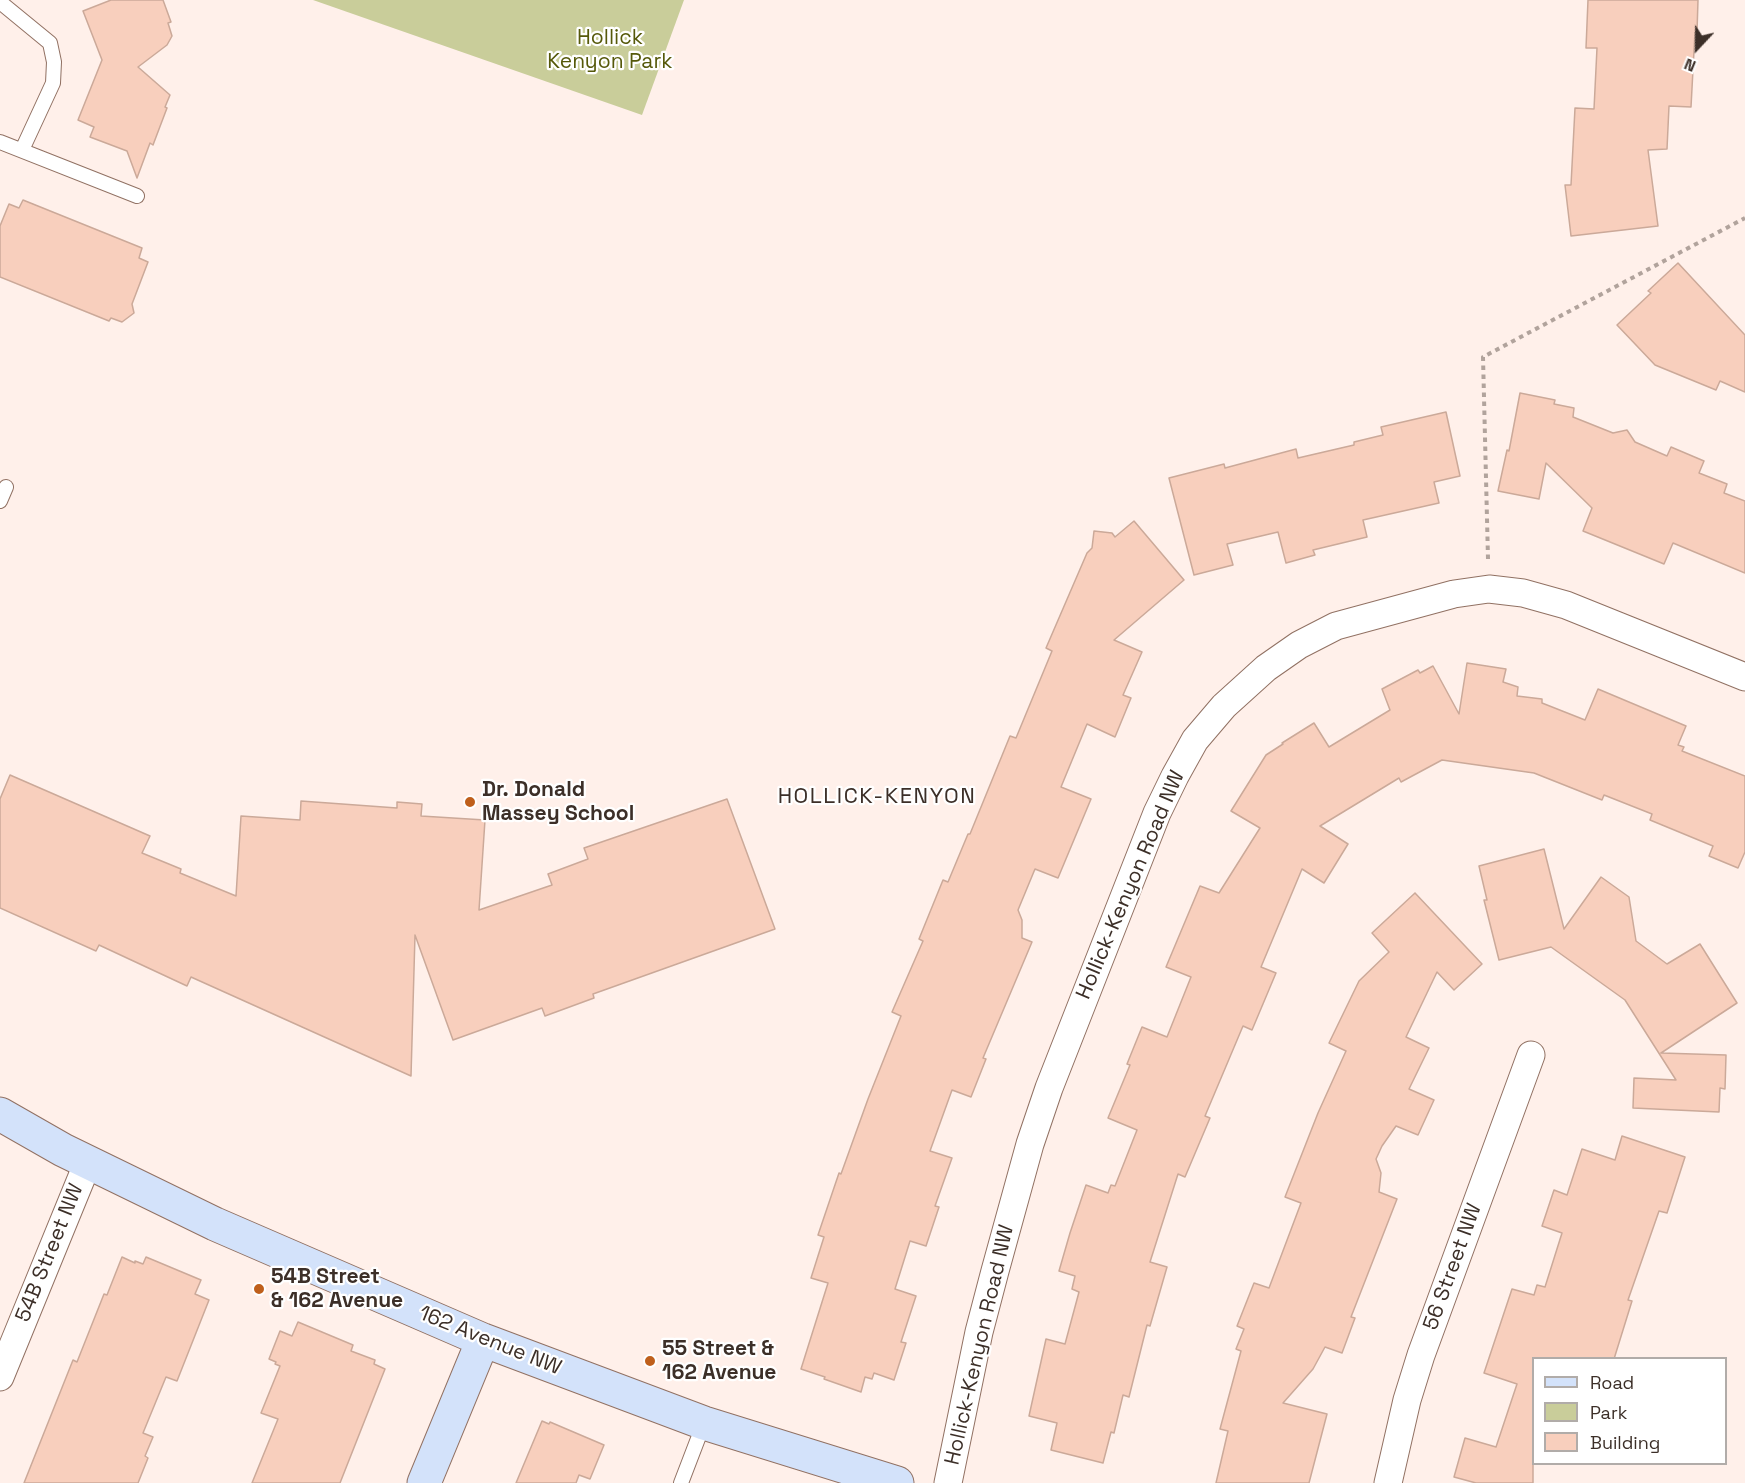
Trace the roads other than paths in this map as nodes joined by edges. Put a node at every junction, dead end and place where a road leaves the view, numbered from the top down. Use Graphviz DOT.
graph roads {
  1 [pos="0,2"];
  2 [pos="0,142"];
  3 [pos="22,150"];
  4 [pos="138,196"];
  5 [pos="6,487"];
  6 [pos="0,501"];
  7 [pos="1745,677"];
  8 [pos="1531,1054"];
  9 [pos="0,1114"];
  10 [pos="88,1162"];
  11 [pos="483,1340"];
  12 [pos="0,1377"];
  13 [pos="704,1423"];
  14 [pos="424,1483"];
  15 [pos="681,1483"];
  16 [pos="897,1483"];
  17 [pos="948,1483"];
  18 [pos="1388,1483"];
  1 -- 3 [label="lane"];
  2 -- 3 [label="lane"];
  3 -- 4 [label="lane"];
  5 -- 6 [label="lane"];
  7 -- 17 [label="street, Hollick-Kenyon Road NW"];
  8 -- 18 [label="street, 56 Street NW"];
  9 -- 10 [label="street, 162 Avenue NW"];
  10 -- 11 [label="street, 162 Avenue NW"];
  10 -- 12 [label="street, 54B Street NW"];
  11 -- 13 [label="street, 162 Avenue NW"];
  11 -- 14 [label="street"];
  13 -- 15 [label="lane"];
  13 -- 16 [label="street, 162 Avenue NW"];
}
